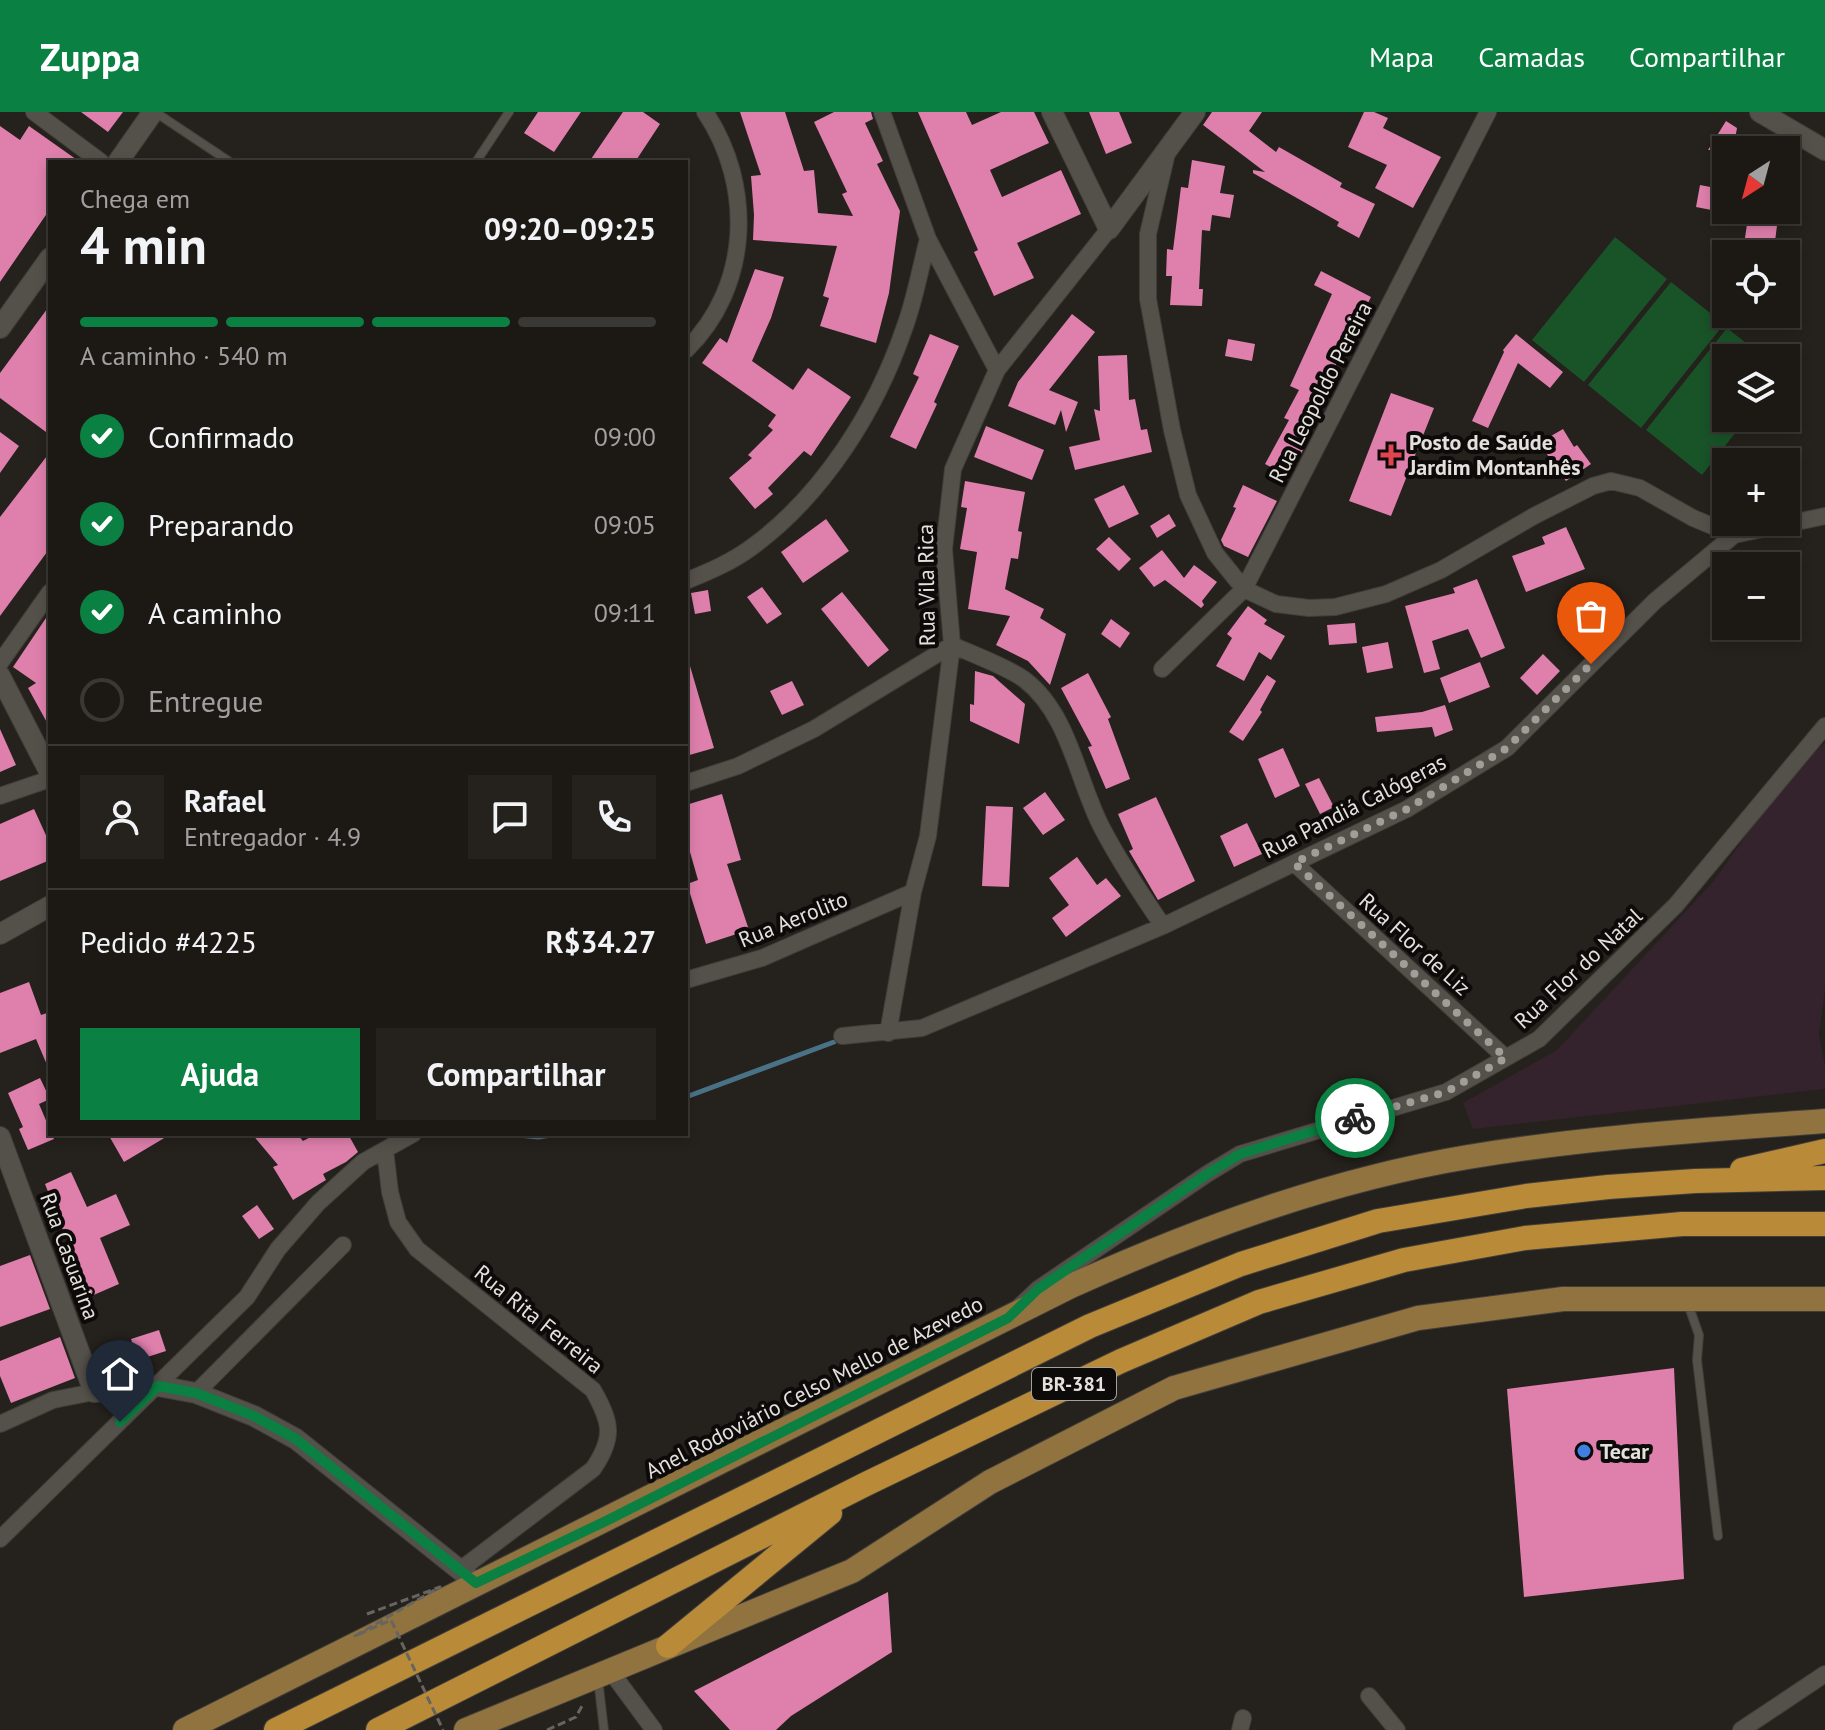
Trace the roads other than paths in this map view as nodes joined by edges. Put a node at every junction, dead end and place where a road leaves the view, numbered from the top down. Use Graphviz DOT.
graph roads {
  1 [pos="154,112"];
  2 [pos="509,112"];
  3 [pos="705,112"];
  4 [pos="882,112"];
  5 [pos="1052,112"];
  6 [pos="1195,112"];
  7 [pos="1488,112"];
  8 [pos="1760,112"];
  9 [pos="44,115"];
  10 [pos="1168,149"];
  11 [pos="1825,150"];
  12 [pos="99,160"];
  13 [pos="119,160"];
  14 [pos="227,160"];
  15 [pos="477,160"];
  16 [pos="1109,229"];
  17 [pos="928,239"];
  18 [pos="48,261"];
  19 [pos="0,328"];
  20 [pos="688,348"];
  21 [pos="997,370"];
  22 [pos="1825,516"];
  23 [pos="1800,521"];
  24 [pos="1712,526"];
  25 [pos="1733,536"];
  26 [pos="688,580"];
  27 [pos="1244,589"];
  28 [pos="48,595"];
  29 [pos="952,645"];
  30 [pos="0,663"];
  31 [pos="1162,669"];
  32 [pos="0,676"];
  33 [pos="1825,726"];
  34 [pos="48,772"];
  35 [pos="48,777"];
  36 [pos="688,782"];
  37 [pos="0,796"];
  38 [pos="1294,863"];
  39 [pos="913,892"];
  40 [pos="48,907"];
  41 [pos="1163,926"];
  42 [pos="0,934"];
  43 [pos="688,979"];
  44 [pos="888,1033"];
  45 [pos="842,1036"];
  46 [pos="1506,1058"];
  47 [pos="1825,1121"];
  48 [pos="410,1136"];
  49 [pos="0,1137"];
  50 [pos="385,1150"];
  51 [pos="1825,1151"];
  52 [pos="1825,1178"];
  53 [pos="1695,1181"];
  54 [pos="1825,1224"];
  55 [pos="343,1245"];
  56 [pos="1686,1299"];
  57 [pos="1825,1299"];
  58 [pos="1008,1318"];
  59 [pos="158,1386"];
  60 [pos="94,1392"];
  61 [pos="196,1393"];
  62 [pos="0,1424"];
  63 [pos="866,1484"];
  64 [pos="1718,1536"];
  65 [pos="0,1539"];
  66 [pos="468,1577"];
  67 [pos="668,1646"];
  68 [pos="603,1672"];
  69 [pos="1825,1674"];
  70 [pos="1369,1696"];
  71 [pos="185,1730"];
  72 [pos="276,1730"];
  73 [pos="378,1730"];
  74 [pos="466,1730"];
  75 [pos="604,1730"];
  76 [pos="654,1730"];
  77 [pos="1397,1730"];
  78 [pos="1741,1730"];
  1 -- 13 [label="street"];
  1 -- 14 [label="lane"];
  2 -- 15 [label="lane"];
  3 -- 20 [label="street"];
  4 -- 17 [label="street"];
  5 -- 16 [label="street"];
  6 -- 10 [label="street, Rua Vila Rica"];
  7 -- 27 [label="street, Rua Leopoldo Pereira"];
  8 -- 11 [label="street"];
  9 -- 12 [label="street"];
  10 -- 16 [label="street, Rua Vila Rica"];
  10 -- 27 [label="street"];
  16 -- 21 [label="street, Rua Vila Rica"];
  17 -- 21 [label="street"];
  17 -- 26 [label="street"];
  18 -- 19 [label="street"];
  21 -- 29 [label="street, Rua Vila Rica"];
  22 -- 23 [label="street, Rua Pandiá Calógeras"];
  24 -- 27 [label="street"];
  25 -- 38 [label="street, Rua Pandiá Calógeras"];
  27 -- 31 [label="street, Rua Leopoldo Pereira"];
  28 -- 30 [label="street"];
  29 -- 36 [label="street"];
  29 -- 39 [label="street, Rua Vila Rica"];
  29 -- 41 [label="street"];
  32 -- 34 [label="street"];
  33 -- 46 [label="street, Rua Flor do Natal"];
  35 -- 37 [label="street"];
  38 -- 41 [label="street, Rua Pandiá Calógeras"];
  38 -- 46 [label="street, Rua Flor de Liz"];
  39 -- 43 [label="street, Rua Aerolito"];
  39 -- 44 [label="street, Rua Vila Rica"];
  40 -- 42 [label="street"];
  41 -- 44 [label="street, Rua Pandiá Calógeras"];
  44 -- 45 [label="street, Rua Pandiá Calógeras"];
  46 -- 58 [label="street, Rua Flor do Natal"];
  47 -- 58 [label="main road, Anel Rodoviário Celso Mello de Azevedo"];
  48 -- 50 [label="street"];
  49 -- 60 [label="street, Rua Casuarina"];
  50 -- 59 [label="street"];
  50 -- 66 [label="street, Rua Rita Ferreira"];
  51 -- 53 [label="highway"];
  52 -- 53 [label="highway, BR-381"];
  53 -- 72 [label="highway, BR-381"];
  54 -- 63 [label="highway, BR-381"];
  55 -- 61 [label="street"];
  56 -- 57 [label="main road"];
  56 -- 64 [label="lane"];
  56 -- 67 [label="main road"];
  58 -- 66 [label="main road, Anel Rodoviário Celso Mello de Azevedo"];
  59 -- 60 [label="street"];
  59 -- 61 [label="street"];
  59 -- 65 [label="street"];
  60 -- 62 [label="street"];
  61 -- 66 [label="street"];
  63 -- 67 [label="highway"];
  63 -- 73 [label="highway, BR-381"];
  66 -- 71 [label="main road, Anel Rodoviário Celso Mello de Azevedo"];
  67 -- 68 [label="main road"];
  68 -- 74 [label="main road"];
  68 -- 75 [label="lane"];
  68 -- 76 [label="street"];
  69 -- 78 [label="street"];
  70 -- 77 [label="street"];
}
